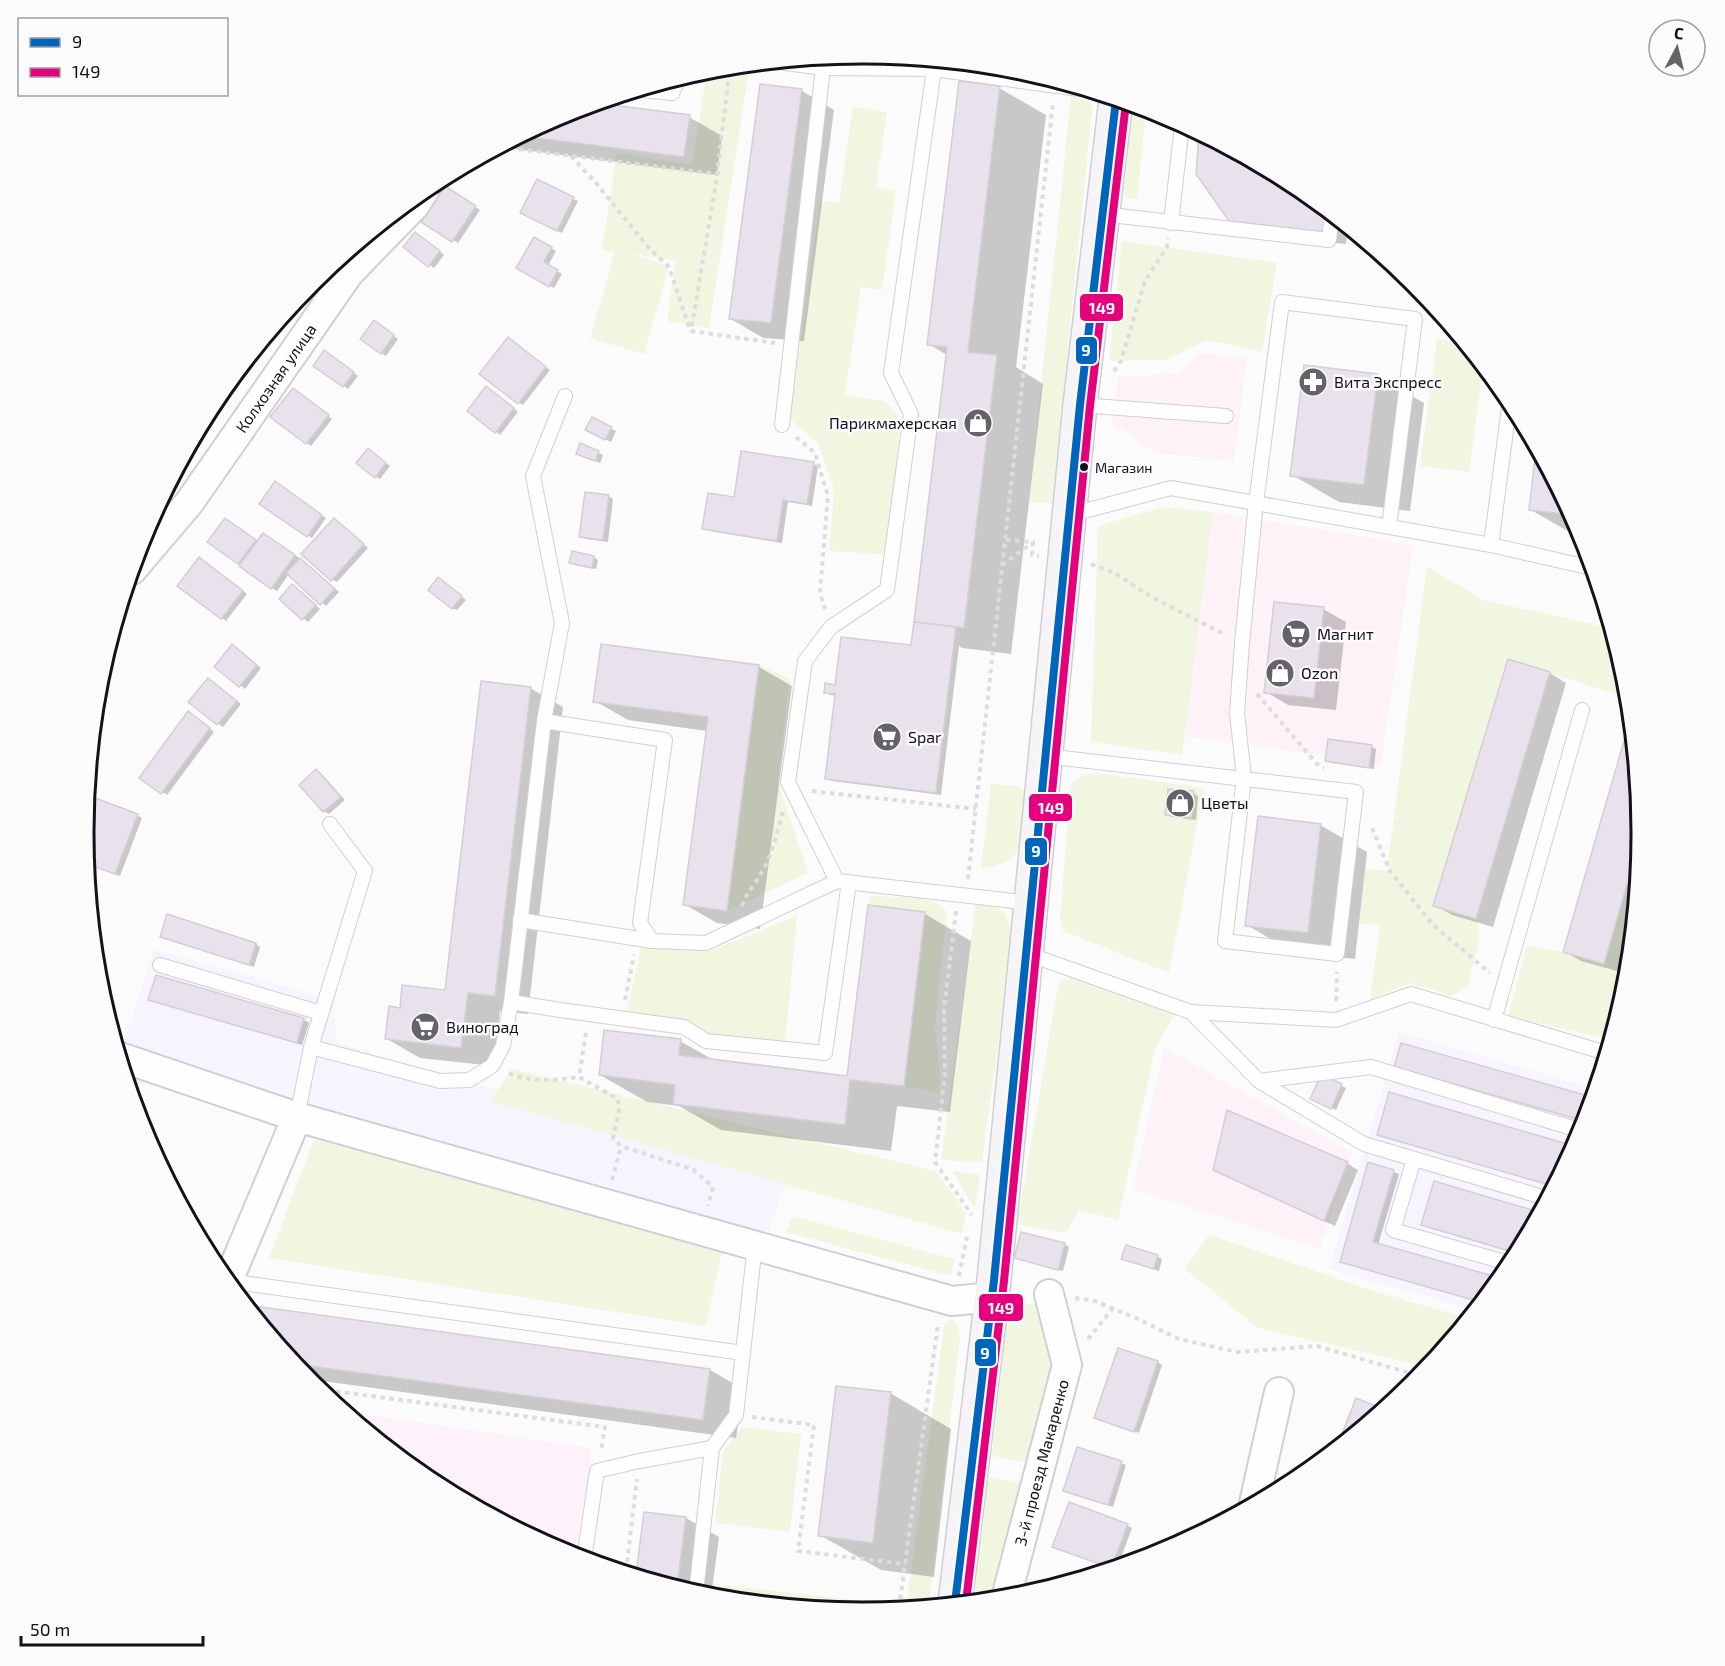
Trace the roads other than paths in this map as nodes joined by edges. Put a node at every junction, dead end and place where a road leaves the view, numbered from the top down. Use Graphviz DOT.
graph roads {
  1 [pos="810,66"];
  2 [pos="906,66"];
  3 [pos="823,68"];
  4 [pos="932,68"];
  5 [pos="674,88"];
  6 [pos="661,92"];
  7 [pos="1115,107"];
  8 [pos="1181,134"];
  9 [pos="1102,214"];
  10 [pos="403,217"];
  11 [pos="1171,223"];
  12 [pos="1331,224"];
  13 [pos="565,396"];
  14 [pos="1080,405"];
  15 [pos="1226,416"];
  16 [pos="1508,417"];
  17 [pos="782,425"];
  18 [pos="1257,503"];
  19 [pos="1069,515"];
  20 [pos="1389,527"];
  21 [pos="1491,545"];
  22 [pos="147,552"];
  23 [pos="1583,566"];
  24 [pos="1582,710"];
  25 [pos="544,722"];
  26 [pos="1045,756"];
  27 [pos="1244,778"];
  28 [pos="330,824"];
  29 [pos="843,881"];
  30 [pos="1031,903"];
  31 [pos="520,920"];
  32 [pos="652,941"];
  33 [pos="1025,953"];
  34 [pos="160,965"];
  35 [pos="511,1002"];
  36 [pos="1191,1012"];
  37 [pos="321,1013"];
  38 [pos="1494,1020"];
  39 [pos="311,1047"];
  40 [pos="1599,1051"];
  41 [pos="129,1060"];
  42 [pos="1259,1081"];
  43 [pos="297,1117"];
  44 [pos="1572,1128"];
  45 [pos="1414,1159"];
  46 [pos="1539,1196"];
  47 [pos="754,1245"];
  48 [pos="1500,1261"];
  49 [pos="232,1271"];
  50 [pos="240,1283"];
  51 [pos="1049,1294"];
  52 [pos="992,1297"];
  53 [pos="743,1353"];
  54 [pos="1279,1392"];
  55 [pos="712,1448"];
  56 [pos="1256,1493"];
  57 [pos="585,1550"];
  58 [pos="697,1583"];
  59 [pos="1009,1588"];
  60 [pos="956,1596"];
  1 -- 3 [label="lane"];
  2 -- 3 [label="lane"];
  3 -- 17 [label="lane"];
  4 -- 29 [label="lane"];
  5 -- 6 [label="lane"];
  7 -- 9 [label="main road"];
  8 -- 11 [label="lane"];
  9 -- 11 [label="lane"];
  9 -- 14 [label="main road"];
  10 -- 22 [label="street, Колхозная улица"];
  11 -- 12 [label="lane"];
  13 -- 25 [label="lane"];
  14 -- 15 [label="lane"];
  14 -- 19 [label="main road"];
  16 -- 21 [label="lane"];
  18 -- 19 [label="lane"];
  18 -- 20 [label="lane"];
  18 -- 20 [label="lane"];
  18 -- 27 [label="lane"];
  19 -- 26 [label="main road"];
  20 -- 21 [label="lane"];
  21 -- 23 [label="lane"];
  24 -- 38 [label="lane"];
  25 -- 31 [label="lane"];
  25 -- 32 [label="lane"];
  26 -- 27 [label="lane"];
  26 -- 30 [label="main road"];
  27 -- 27 [label="lane"];
  28 -- 37 [label="lane"];
  29 -- 30 [label="lane"];
  29 -- 32 [label="lane"];
  29 -- 35 [label="lane"];
  30 -- 33 [label="main road"];
  31 -- 32 [label="lane"];
  31 -- 35 [label="lane"];
  33 -- 36 [label="lane"];
  33 -- 52 [label="main road"];
  34 -- 37 [label="lane"];
  35 -- 39 [label="lane"];
  36 -- 38 [label="lane"];
  36 -- 42 [label="lane"];
  37 -- 39 [label="lane"];
  38 -- 40 [label="lane"];
  39 -- 43 [label="lane"];
  41 -- 43 [label="street"];
  42 -- 44 [label="lane"];
  42 -- 45 [label="lane"];
  43 -- 47 [label="street"];
  43 -- 49 [label="street"];
  45 -- 46 [label="lane"];
  45 -- 48 [label="lane"];
  47 -- 52 [label="street"];
  47 -- 53 [label="lane"];
  50 -- 53 [label="lane"];
  51 -- 59 [label="street, 3-й проезд Макаренко"];
  52 -- 60 [label="main road"];
  53 -- 55 [label="lane"];
  54 -- 56 [label="street"];
  55 -- 57 [label="lane"];
  55 -- 58 [label="lane"];
}
